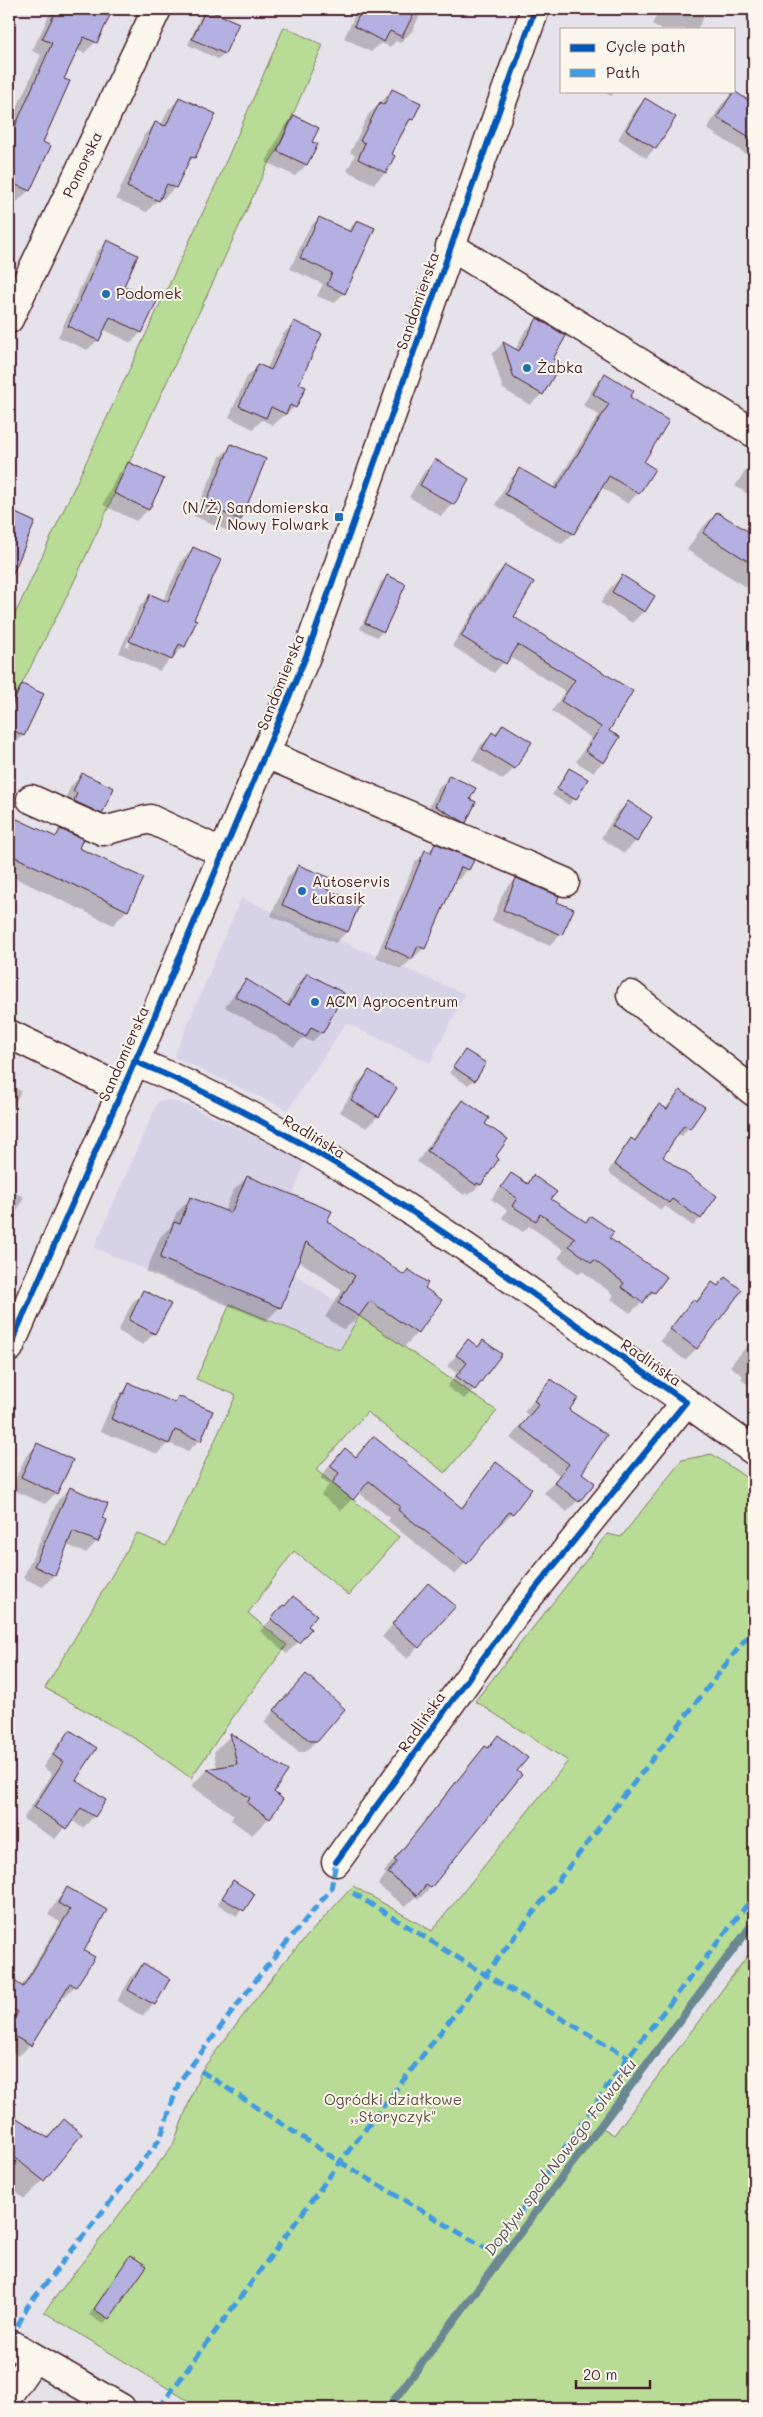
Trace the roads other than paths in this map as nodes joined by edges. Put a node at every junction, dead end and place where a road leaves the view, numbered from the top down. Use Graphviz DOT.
graph roads {
  1 [pos="157,9"];
  2 [pos="534,9"];
  3 [pos="450,246"];
  4 [pos="9,319"];
  5 [pos="754,433"];
  6 [pos="266,754"];
  7 [pos="31,799"];
  8 [pos="223,853"];
  9 [pos="564,882"];
  10 [pos="631,995"];
  11 [pos="9,1034"];
  12 [pos="134,1061"];
  13 [pos="122,1089"];
  14 [pos="754,1092"];
  15 [pos="9,1348"];
  16 [pos="686,1402"];
  17 [pos="754,1451"];
  18 [pos="336,1862"];
  19 [pos="9,2343"];
  20 [pos="34,2358"];
  21 [pos="9,2394"];
  22 [pos="85,2400"];
  23 [pos="121,2408"];
  1 -- 4 [label="street, Pomorska"];
  2 -- 3 [label="street, Sandomierska"];
  3 -- 5 [label="street"];
  3 -- 6 [label="street, Sandomierska"];
  6 -- 8 [label="street, Sandomierska"];
  6 -- 9 [label="street"];
  7 -- 8 [label="street"];
  8 -- 12 [label="street, Sandomierska"];
  10 -- 14 [label="street"];
  11 -- 13 [label="street"];
  12 -- 13 [label="street, Sandomierska"];
  12 -- 16 [label="street, Radlińska"];
  13 -- 15 [label="street, Sandomierska"];
  16 -- 17 [label="street"];
  16 -- 18 [label="street, Radlińska"];
  19 -- 20 [label="street"];
  20 -- 21 [label="street"];
  20 -- 22 [label="street"];
  22 -- 23 [label="street"];
}
